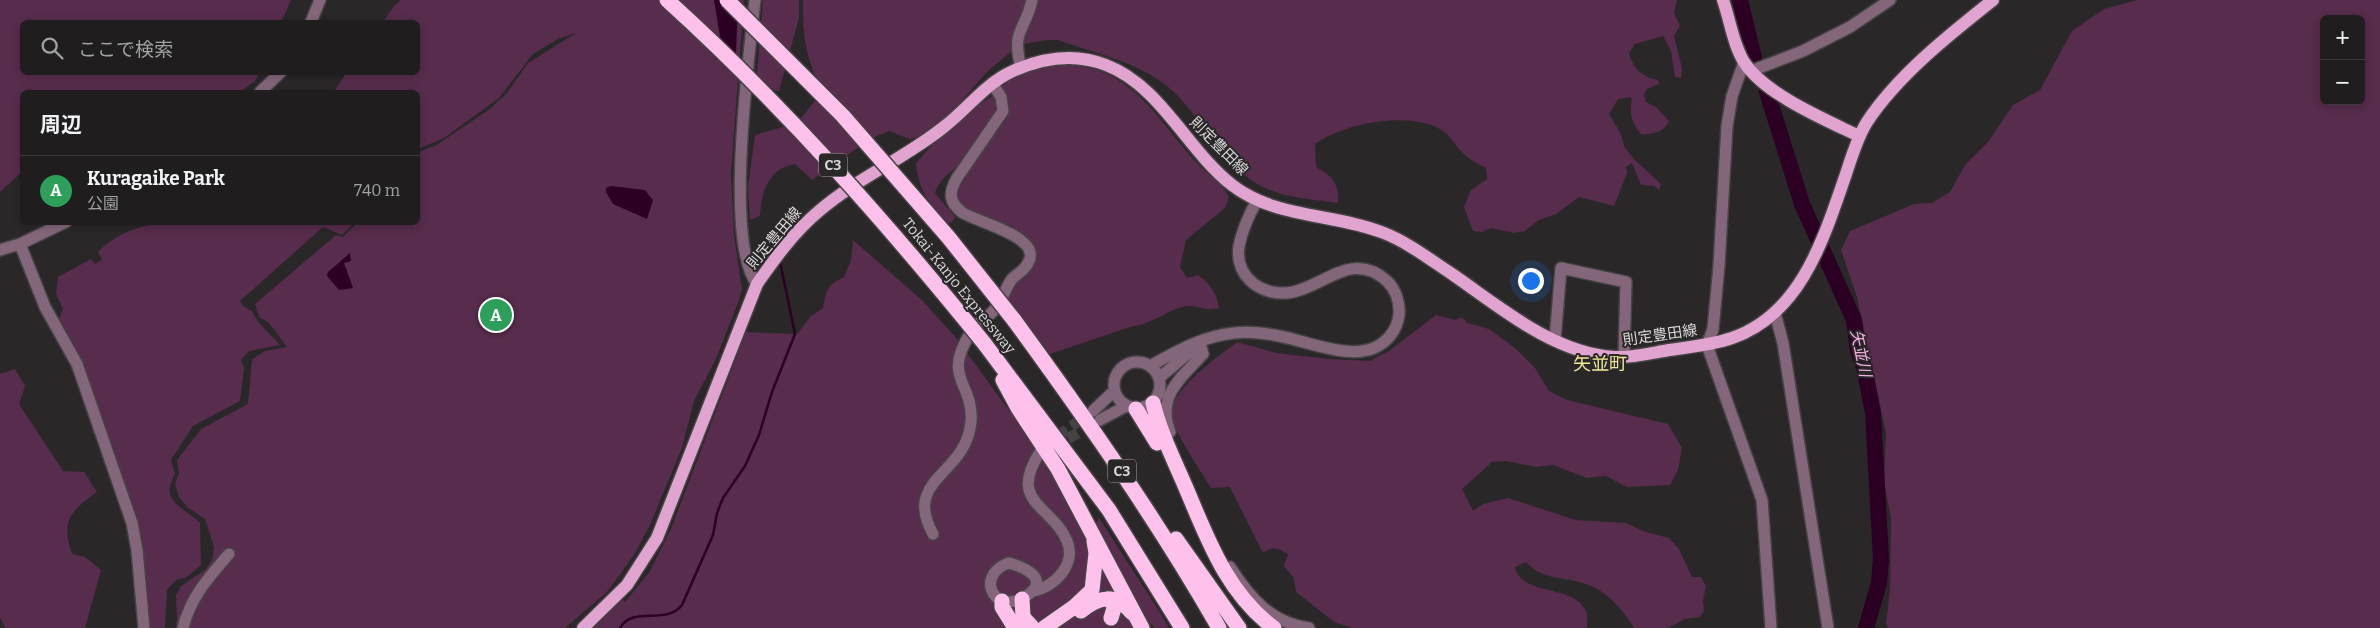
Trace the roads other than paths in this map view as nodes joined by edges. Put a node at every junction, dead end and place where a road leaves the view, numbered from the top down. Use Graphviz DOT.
graph roads {
  1 [pos="320,0"];
  2 [pos="667,0"];
  3 [pos="727,0"];
  4 [pos="755,0"];
  5 [pos="1032,0"];
  6 [pos="1723,0"];
  7 [pos="1890,0"];
  8 [pos="1993,0"];
  9 [pos="312,20"];
  10 [pos="1748,66"];
  11 [pos="1021,68"];
  12 [pos="278,75"];
  13 [pos="992,83"];
  14 [pos="262,90"];
  15 [pos="1859,136"];
  16 [pos="1257,200"];
  17 [pos="60,225"];
  18 [pos="20,244"];
  19 [pos="0,250"];
  20 [pos="757,284"];
  21 [pos="1775,313"];
  22 [pos="1555,340"];
  23 [pos="984,343"];
  24 [pos="1200,343"];
  25 [pos="1707,345"];
  26 [pos="1624,356"];
  27 [pos="1150,366"];
  28 [pos="1159,378"];
  29 [pos="1114,391"];
  30 [pos="1152,403"];
  31 [pos="1131,408"];
  32 [pos="1042,454"];
  33 [pos="1112,455"];
  34 [pos="1085,518"];
  35 [pos="933,534"];
  36 [pos="229,554"];
  37 [pos="1066,562"];
  38 [pos="1034,574"];
  39 [pos="1027,595"];
  40 [pos="1108,599"];
  41 [pos="1002,601"];
  42 [pos="1111,618"];
  43 [pos="1140,624"];
  44 [pos="144,628"];
  45 [pos="184,628"];
  46 [pos="583,628"];
  47 [pos="1015,628"];
  48 [pos="1033,628"];
  49 [pos="1044,628"];
  50 [pos="1060,628"];
  51 [pos="1182,628"];
  52 [pos="1219,628"];
  53 [pos="1239,628"];
  54 [pos="1260,628"];
  55 [pos="1274,628"];
  56 [pos="1309,628"];
  57 [pos="1771,628"];
  58 [pos="1828,628"];
  1 -- 9 [label="street"];
  2 -- 23 [label="highway, Tokai-Kanjo Expressway / C3, bridge"];
  3 -- 33 [label="highway, Tokai-Kanjo Expressway / C3, bridge"];
  4 -- 20 [label="street"];
  5 -- 11 [label="street"];
  6 -- 10 [label="main road"];
  7 -- 10 [label="street"];
  8 -- 15 [label="main road, 則定豊田線"];
  10 -- 15 [label="main road"];
  10 -- 25 [label="street"];
  11 -- 13 [label="main road, 則定豊田線"];
  11 -- 16 [label="main road, 則定豊田線"];
  12 -- 14 [label="street"];
  13 -- 20 [label="main road, 則定豊田線"];
  13 -- 35 [label="street"];
  15 -- 21 [label="main road, 則定豊田線"];
  16 -- 22 [label="main road, 則定豊田線"];
  16 -- 24 [label="street"];
  17 -- 18 [label="street"];
  18 -- 19 [label="street"];
  18 -- 44 [label="street"];
  20 -- 46 [label="main road, 則定豊田線"];
  21 -- 25 [label="main road, 則定豊田線"];
  21 -- 58 [label="street"];
  22 -- 26 [label="main road, 則定豊田線"];
  22 -- 26 [label="street"];
  23 -- 34 [label="highway"];
  23 -- 51 [label="highway, Tokai-Kanjo Expressway / C3"];
  24 -- 27 [label="street"];
  24 -- 28 [label="street"];
  24 -- 56 [label="street"];
  25 -- 26 [label="main road, 則定豊田線"];
  25 -- 57 [label="street"];
  27 -- 28 [label="street"];
  27 -- 29 [label="street"];
  28 -- 30 [label="street"];
  29 -- 31 [label="street"];
  29 -- 31 [label="street"];
  30 -- 31 [label="street"];
  30 -- 55 [label="highway"];
  31 -- 54 [label="highway"];
  32 -- 37 [label="street"];
  33 -- 52 [label="highway, Tokai-Kanjo Expressway / C3"];
  33 -- 53 [label="highway"];
  34 -- 43 [label="highway"];
  34 -- 49 [label="highway"];
  36 -- 45 [label="street"];
  37 -- 38 [label="street"];
  37 -- 39 [label="street"];
  38 -- 39 [label="street"];
  38 -- 41 [label="street"];
  39 -- 41 [label="street"];
  39 -- 48 [label="highway"];
  40 -- 42 [label="highway"];
  40 -- 43 [label="highway"];
  40 -- 50 [label="highway"];
  41 -- 47 [label="highway"];
}
